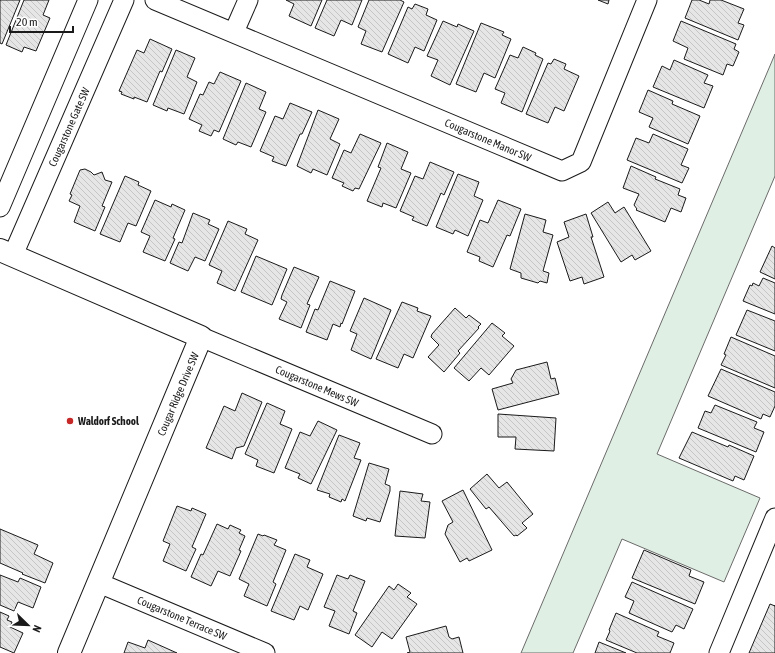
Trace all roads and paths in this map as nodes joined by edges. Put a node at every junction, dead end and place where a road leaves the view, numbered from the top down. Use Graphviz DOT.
graph roads {
  1 [pos="88,0"];
  2 [pos="124,0"];
  3 [pos="155,0"];
  4 [pos="248,0"];
  5 [pos="647,0"];
  6 [pos="234,32"];
  7 [pos="0,207"];
  8 [pos="7,252"];
  9 [pos="201,337"];
  10 [pos="432,434"];
  11 [pos="775,518"];
  12 [pos="769,551"];
  13 [pos="98,583"];
  14 [pos="69,653"];
  15 [pos="265,653"];
  16 [pos="719,653"];
  1 -- 7 [label="street"];
  2 -- 8 [label="street, Cougarstone Gate SW"];
  3 -- 6 [label="street, Cougarstone Manor SW"];
  4 -- 6 [label="street"];
  5 -- 6 [label="street, Cougarstone Manor SW"];
  8 -- 9 [label="street, Cougar Ridge Drive SW"];
  9 -- 10 [label="street, Cougarstone Mews SW"];
  9 -- 13 [label="street, Cougar Ridge Drive SW"];
  11 -- 12 [label="street"];
  12 -- 16 [label="street"];
  13 -- 14 [label="street, Cougar Ridge Drive SW"];
  13 -- 15 [label="street, Cougarstone Terrace SW"];
}
